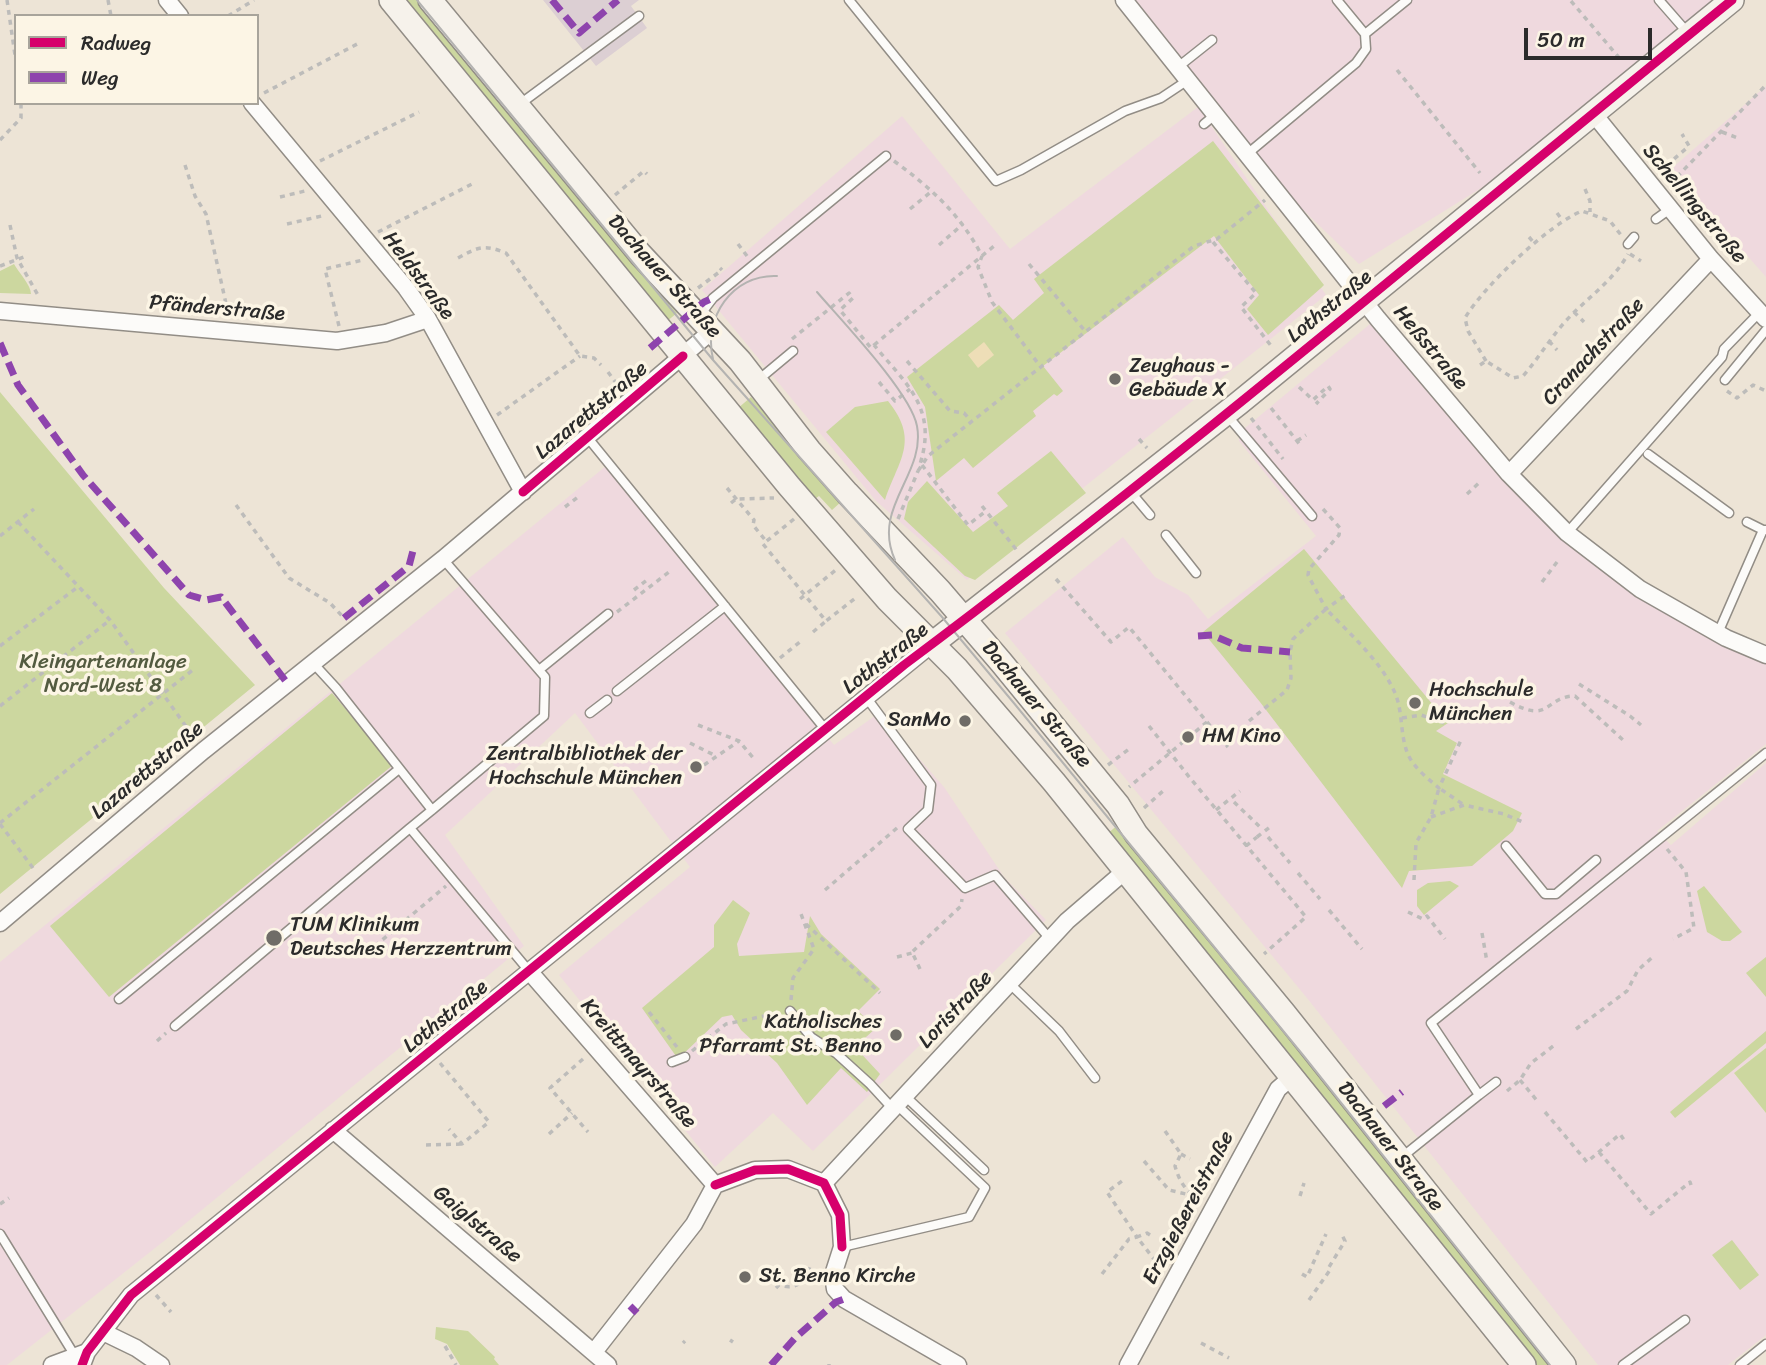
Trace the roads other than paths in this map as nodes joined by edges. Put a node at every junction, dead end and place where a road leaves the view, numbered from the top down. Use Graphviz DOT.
graph roads {
  1 [pos="167,0"];
  2 [pos="391,0"];
  3 [pos="430,0"];
  4 [pos="849,0"];
  5 [pos="1124,0"];
  6 [pos="1337,0"];
  7 [pos="1407,0"];
  8 [pos="1659,0"];
  9 [pos="1732,0"];
  10 [pos="178,14"];
  11 [pos="639,16"];
  12 [pos="1365,34"];
  13 [pos="1689,35"];
  14 [pos="1212,40"];
  15 [pos="1183,73"];
  16 [pos="254,105"];
  17 [pos="517,106"];
  18 [pos="1593,114"];
  19 [pos="1246,155"];
  20 [pos="886,156"];
  21 [pos="1670,209"];
  22 [pos="1656,219"];
  23 [pos="1711,259"];
  24 [pos="1364,301"];
  25 [pos="0,311"];
  26 [pos="1763,315"];
  27 [pos="428,319"];
  28 [pos="706,323"];
  29 [pos="1766,330"];
  30 [pos="793,351"];
  31 [pos="683,356"];
  32 [pos="757,382"];
  33 [pos="1723,384"];
  34 [pos="1232,408"];
  35 [pos="588,438"];
  36 [pos="1648,454"];
  37 [pos="1509,474"];
  38 [pos="1129,490"];
  39 [pos="523,492"];
  40 [pos="1730,513"];
  41 [pos="1150,515"];
  42 [pos="1312,516"];
  43 [pos="1747,522"];
  44 [pos="1765,530"];
  45 [pos="1567,533"];
  46 [pos="1166,535"];
  47 [pos="443,559"];
  48 [pos="1196,573"];
  49 [pos="725,606"];
  50 [pos="608,614"];
  51 [pos="965,620"];
  52 [pos="1718,633"];
  53 [pos="932,644"];
  54 [pos="1766,655"];
  55 [pos="313,663"];
  56 [pos="539,670"];
  57 [pos="617,691"];
  58 [pos="866,697"];
  59 [pos="607,700"];
  60 [pos="590,713"];
  61 [pos="825,729"];
  62 [pos="1766,752"];
  63 [pos="399,769"];
  64 [pos="432,810"];
  65 [pos="410,828"];
  66 [pos="1506,846"];
  67 [pos="1596,860"];
  68 [pos="1125,871"];
  69 [pos="0,923"];
  70 [pos="1050,939"];
  71 [pos="528,971"];
  72 [pos="1009,983"];
  73 [pos="119,999"];
  74 [pos="790,1012"];
  75 [pos="175,1026"];
  76 [pos="685,1056"];
  77 [pos="673,1062"];
  78 [pos="1293,1076"];
  79 [pos="1095,1078"];
  80 [pos="1496,1082"];
  81 [pos="1479,1095"];
  82 [pos="898,1103"];
  83 [pos="333,1130"];
  84 [pos="1400,1158"];
  85 [pos="984,1170"];
  86 [pos="824,1183"];
  87 [pos="715,1185"];
  88 [pos="0,1234"];
  89 [pos="842,1247"];
  90 [pos="1685,1320"];
  91 [pos="103,1332"];
  92 [pos="1766,1344"];
  93 [pos="594,1352"];
  94 [pos="81,1358"];
  95 [pos="52,1365"];
  96 [pos="161,1365"];
  97 [pos="608,1365"];
  98 [pos="958,1365"];
  99 [pos="1128,1365"];
  100 [pos="1524,1365"];
  101 [pos="1564,1365"];
  102 [pos="1623,1365"];
  103 [pos="1740,1365"];
  1 -- 10 [label="street"];
  2 -- 31 [label="main road, Dachauer Straße"];
  3 -- 17 [label="main road, Dachauer Straße"];
  4 -- 15 [label="lane"];
  5 -- 15 [label="street, Heßstraße"];
  6 -- 12 [label="lane"];
  7 -- 12 [label="lane"];
  8 -- 13 [label="lane"];
  9 -- 13 [label="main road, Lothstraße"];
  11 -- 17 [label="lane"];
  12 -- 19 [label="lane"];
  13 -- 18 [label="main road, Lothstraße"];
  14 -- 15 [label="lane"];
  15 -- 19 [label="street, Heßstraße"];
  16 -- 27 [label="street, Heldstraße"];
  17 -- 28 [label="main road, Dachauer Straße"];
  18 -- 21 [label="street, Schellingstraße"];
  18 -- 24 [label="main road, Lothstraße"];
  19 -- 24 [label="street, Heßstraße"];
  20 -- 28 [label="lane"];
  21 -- 22 [label="lane"];
  21 -- 23 [label="street, Schellingstraße"];
  23 -- 26 [label="street, Schellingstraße"];
  23 -- 37 [label="street, Cranachstraße"];
  24 -- 34 [label="main road, Lothstraße"];
  24 -- 37 [label="street, Heßstraße"];
  25 -- 27 [label="street, Pfänderstraße"];
  26 -- 45 [label="lane"];
  27 -- 39 [label="street, Heldstraße"];
  28 -- 31 [label="street, Lazarettstraße"];
  28 -- 32 [label="main road, Dachauer Straße"];
  29 -- 33 [label="lane"];
  30 -- 32 [label="lane"];
  31 -- 35 [label="street, Lazarettstraße"];
  31 -- 53 [label="main road, Dachauer Straße"];
  32 -- 51 [label="main road, Dachauer Straße"];
  34 -- 38 [label="main road, Lothstraße"];
  34 -- 42 [label="lane"];
  35 -- 39 [label="street, Lazarettstraße"];
  35 -- 49 [label="lane"];
  36 -- 40 [label="lane"];
  37 -- 45 [label="street, Heßstraße"];
  38 -- 41 [label="lane"];
  38 -- 51 [label="main road, Lothstraße"];
  39 -- 47 [label="street, Lazarettstraße"];
  43 -- 44 [label="lane"];
  44 -- 52 [label="lane"];
  45 -- 52 [label="street, Heßstraße"];
  46 -- 48 [label="lane"];
  47 -- 55 [label="street, Lazarettstraße"];
  47 -- 56 [label="lane"];
  49 -- 57 [label="lane"];
  49 -- 61 [label="lane"];
  50 -- 56 [label="lane"];
  51 -- 53 [label="main road, Lothstraße"];
  51 -- 84 [label="main road, Dachauer Straße"];
  52 -- 54 [label="street, Heßstraße"];
  53 -- 58 [label="street, Lothstraße"];
  53 -- 68 [label="main road, Dachauer Straße"];
  55 -- 63 [label="lane"];
  55 -- 69 [label="street, Lazarettstraße"];
  56 -- 64 [label="lane"];
  58 -- 61 [label="street, Lothstraße"];
  58 -- 70 [label="lane"];
  59 -- 60 [label="lane"];
  61 -- 71 [label="street, Lothstraße"];
  62 -- 81 [label="lane"];
  63 -- 64 [label="lane"];
  63 -- 73 [label="lane"];
  64 -- 65 [label="lane"];
  65 -- 71 [label="lane"];
  65 -- 75 [label="lane"];
  66 -- 67 [label="lane"];
  68 -- 70 [label="street, Loristraße"];
  68 -- 78 [label="main road, Dachauer Straße"];
  70 -- 72 [label="street, Loristraße"];
  71 -- 83 [label="street, Lothstraße"];
  71 -- 87 [label="street, Kreittmayrstraße"];
  72 -- 79 [label="lane"];
  72 -- 82 [label="street, Loristraße"];
  74 -- 82 [label="lane"];
  76 -- 77 [label="lane"];
  78 -- 99 [label="street, Erzgießereistraße"];
  78 -- 100 [label="main road, Dachauer Straße"];
  80 -- 81 [label="lane"];
  81 -- 84 [label="lane"];
  82 -- 85 [label="lane"];
  82 -- 86 [label="street, Loristraße"];
  82 -- 89 [label="lane"];
  83 -- 91 [label="street, Lothstraße"];
  83 -- 93 [label="street, Gaiglstraße"];
  84 -- 101 [label="main road, Dachauer Straße"];
  86 -- 87 [label="street"];
  86 -- 89 [label="street"];
  87 -- 93 [label="street"];
  88 -- 94 [label="lane"];
  89 -- 98 [label="street"];
  90 -- 102 [label="lane"];
  91 -- 94 [label="street, Lothstraße"];
  91 -- 96 [label="street"];
  92 -- 103 [label="lane"];
  93 -- 97 [label="street, Gaiglstraße"];
  94 -- 95 [label="street, Lothstraße"];
}
